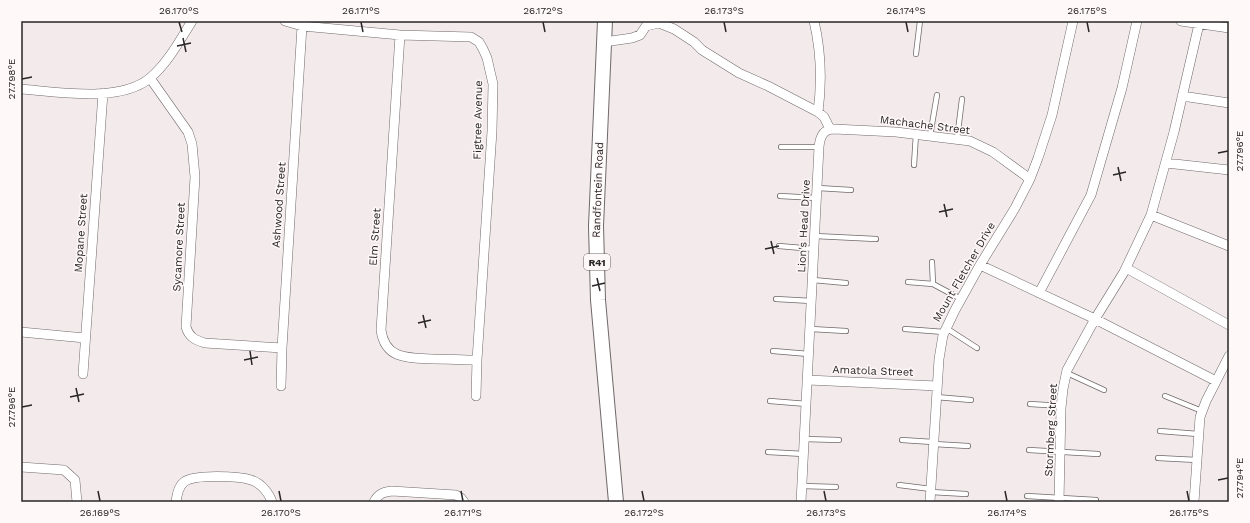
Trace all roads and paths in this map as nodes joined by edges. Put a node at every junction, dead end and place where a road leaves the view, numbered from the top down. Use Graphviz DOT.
graph roads {
  1 [pos="192,21"];
  2 [pos="285,21"];
  3 [pos="606,21"];
  4 [pos="814,21"];
  5 [pos="920,21"];
  6 [pos="1073,21"];
  7 [pos="1137,21"];
  8 [pos="1181,21"];
  9 [pos="660,22"];
  10 [pos="643,23"];
  11 [pos="1199,24"];
  12 [pos="302,26"];
  13 [pos="1229,28"];
  14 [pos="400,35"];
  15 [pos="604,42"];
  16 [pos="916,54"];
  17 [pos="150,78"];
  18 [pos="21,89"];
  19 [pos="103,93"];
  20 [pos="937,95"];
  21 [pos="1182,96"];
  22 [pos="962,99"];
  23 [pos="1229,103"];
  24 [pos="818,112"];
  25 [pos="830,129"];
  26 [pos="916,134"];
  27 [pos="930,136"];
  28 [pos="957,139"];
  29 [pos="781,147"];
  30 [pos="819,147"];
  31 [pos="1166,163"];
  32 [pos="914,165"];
  33 [pos="1229,170"];
  34 [pos="1030,179"];
  35 [pos="818,188"];
  36 [pos="851,190"];
  37 [pos="780,196"];
  38 [pos="817,198"];
  39 [pos="1151,215"];
  40 [pos="815,236"];
  41 [pos="876,239"];
  42 [pos="779,246"];
  43 [pos="1229,246"];
  44 [pos="814,249"];
  45 [pos="932,262"];
  46 [pos="980,265"];
  47 [pos="1126,268"];
  48 [pos="813,280"];
  49 [pos="908,282"];
  50 [pos="846,283"];
  51 [pos="933,284"];
  52 [pos="1038,293"];
  53 [pos="776,299"];
  54 [pos="961,299"];
  55 [pos="812,301"];
  56 [pos="1095,319"];
  57 [pos="1229,325"];
  58 [pos="810,329"];
  59 [pos="905,329"];
  60 [pos="945,330"];
  61 [pos="846,331"];
  62 [pos="21,332"];
  63 [pos="85,338"];
  64 [pos="282,348"];
  65 [pos="977,348"];
  66 [pos="773,352"];
  67 [pos="810,354"];
  68 [pos="1229,356"];
  69 [pos="476,360"];
  70 [pos="1067,373"];
  71 [pos="83,374"];
  72 [pos="808,380"];
  73 [pos="1216,381"];
  74 [pos="281,386"];
  75 [pos="937,386"];
  76 [pos="1104,390"];
  77 [pos="476,396"];
  78 [pos="1165,396"];
  79 [pos="936,397"];
  80 [pos="971,400"];
  81 [pos="770,401"];
  82 [pos="807,404"];
  83 [pos="1030,404"];
  84 [pos="1062,406"];
  85 [pos="1202,411"];
  86 [pos="1160,431"];
  87 [pos="1198,434"];
  88 [pos="804,439"];
  89 [pos="839,440"];
  90 [pos="902,440"];
  91 [pos="933,443"];
  92 [pos="968,446"];
  93 [pos="1029,450"];
  94 [pos="768,452"];
  95 [pos="1060,452"];
  96 [pos="804,454"];
  97 [pos="1098,454"];
  98 [pos="1158,458"];
  99 [pos="1196,460"];
  100 [pos="21,467"];
  101 [pos="802,486"];
  102 [pos="899,486"];
  103 [pos="836,487"];
  104 [pos="931,490"];
  105 [pos="966,494"];
  106 [pos="1027,496"];
  107 [pos="1059,500"];
  108 [pos="1096,500"];
  109 [pos="77,502"];
  110 [pos="176,502"];
  111 [pos="272,502"];
  112 [pos="374,502"];
  113 [pos="464,502"];
  114 [pos="616,502"];
  115 [pos="801,502"];
  116 [pos="930,502"];
  117 [pos="1194,502"];
  1 -- 17 [label="street"];
  2 -- 12 [label="street, Figtree Avenue"];
  3 -- 15 [label="main road, Randfontein Road / R41"];
  4 -- 24 [label="street"];
  5 -- 16 [label="lane"];
  6 -- 34 [label="street, Mount Fletcher Drive"];
  7 -- 52 [label="street"];
  8 -- 11 [label="street"];
  9 -- 10 [label="street"];
  9 -- 24 [label="street"];
  10 -- 15 [label="street"];
  11 -- 13 [label="street"];
  11 -- 21 [label="street, Stormberg Street"];
  12 -- 14 [label="street, Figtree Avenue"];
  12 -- 64 [label="street, Ashwood Street"];
  14 -- 69 [label="street, Figtree Avenue"];
  14 -- 69 [label="street, Elm Street"];
  15 -- 114 [label="main road, Randfontein Road / R41"];
  17 -- 19 [label="street"];
  17 -- 64 [label="street, Sycamore Street"];
  18 -- 19 [label="street"];
  19 -- 63 [label="street, Mopane Street"];
  20 -- 27 [label="lane"];
  21 -- 23 [label="street"];
  21 -- 31 [label="street, Stormberg Street"];
  22 -- 28 [label="lane"];
  24 -- 25 [label="street"];
  25 -- 26 [label="street, Machache Street"];
  25 -- 30 [label="street, Lion's Head Drive"];
  26 -- 27 [label="street, Machache Street"];
  26 -- 32 [label="lane"];
  27 -- 28 [label="street, Machache Street"];
  28 -- 34 [label="street, Machache Street"];
  29 -- 30 [label="lane"];
  30 -- 35 [label="street, Lion's Head Drive"];
  31 -- 33 [label="street"];
  31 -- 39 [label="street, Stormberg Street"];
  34 -- 46 [label="street, Mount Fletcher Drive"];
  35 -- 36 [label="lane"];
  35 -- 38 [label="street, Lion's Head Drive"];
  37 -- 38 [label="lane"];
  38 -- 40 [label="street, Lion's Head Drive"];
  39 -- 43 [label="street"];
  39 -- 47 [label="street, Stormberg Street"];
  40 -- 41 [label="lane"];
  40 -- 44 [label="street, Lion's Head Drive"];
  42 -- 44 [label="lane"];
  44 -- 48 [label="street, Lion's Head Drive"];
  45 -- 51 [label="lane"];
  46 -- 52 [label="street"];
  46 -- 54 [label="street, Mount Fletcher Drive"];
  47 -- 56 [label="street, Stormberg Street"];
  47 -- 57 [label="street"];
  48 -- 50 [label="lane"];
  48 -- 55 [label="street, Lion's Head Drive"];
  49 -- 51 [label="lane"];
  51 -- 54 [label="lane"];
  52 -- 56 [label="street"];
  53 -- 55 [label="lane"];
  54 -- 60 [label="street, Mount Fletcher Drive"];
  55 -- 58 [label="street, Lion's Head Drive"];
  56 -- 70 [label="street, Stormberg Street"];
  56 -- 73 [label="street"];
  58 -- 61 [label="lane"];
  58 -- 67 [label="street, Lion's Head Drive"];
  59 -- 60 [label="lane"];
  60 -- 65 [label="lane"];
  60 -- 75 [label="street, Mount Fletcher Drive"];
  62 -- 63 [label="street"];
  63 -- 71 [label="street, Mopane Street"];
  64 -- 74 [label="street, Ashwood Street"];
  66 -- 67 [label="lane"];
  67 -- 72 [label="street, Lion's Head Drive"];
  68 -- 73 [label="street"];
  69 -- 77 [label="street, Figtree Avenue"];
  70 -- 76 [label="lane"];
  70 -- 84 [label="street, Stormberg Street"];
  72 -- 75 [label="street, Amatola Street"];
  72 -- 82 [label="street, Lion's Head Drive"];
  73 -- 85 [label="street"];
  75 -- 79 [label="street, Mount Fletcher Drive"];
  78 -- 85 [label="lane"];
  79 -- 80 [label="lane"];
  79 -- 91 [label="street, Mount Fletcher Drive"];
  81 -- 82 [label="lane"];
  82 -- 88 [label="street, Lion's Head Drive"];
  83 -- 84 [label="lane"];
  84 -- 95 [label="street, Stormberg Street"];
  85 -- 87 [label="street"];
  86 -- 87 [label="lane"];
  87 -- 99 [label="street"];
  88 -- 89 [label="lane"];
  88 -- 96 [label="street, Lion's Head Drive"];
  90 -- 91 [label="lane"];
  91 -- 92 [label="lane"];
  91 -- 104 [label="street, Mount Fletcher Drive"];
  93 -- 95 [label="lane"];
  94 -- 96 [label="lane"];
  95 -- 97 [label="lane"];
  95 -- 107 [label="street, Stormberg Street"];
  96 -- 101 [label="street, Lion's Head Drive"];
  98 -- 99 [label="lane"];
  99 -- 117 [label="street"];
  100 -- 109 [label="street"];
  101 -- 103 [label="lane"];
  101 -- 115 [label="street, Lion's Head Drive"];
  102 -- 104 [label="lane"];
  104 -- 105 [label="lane"];
  104 -- 116 [label="street, Mount Fletcher Drive"];
  106 -- 107 [label="lane"];
  107 -- 108 [label="lane"];
  110 -- 111 [label="street"];
  112 -- 113 [label="street"];
}
